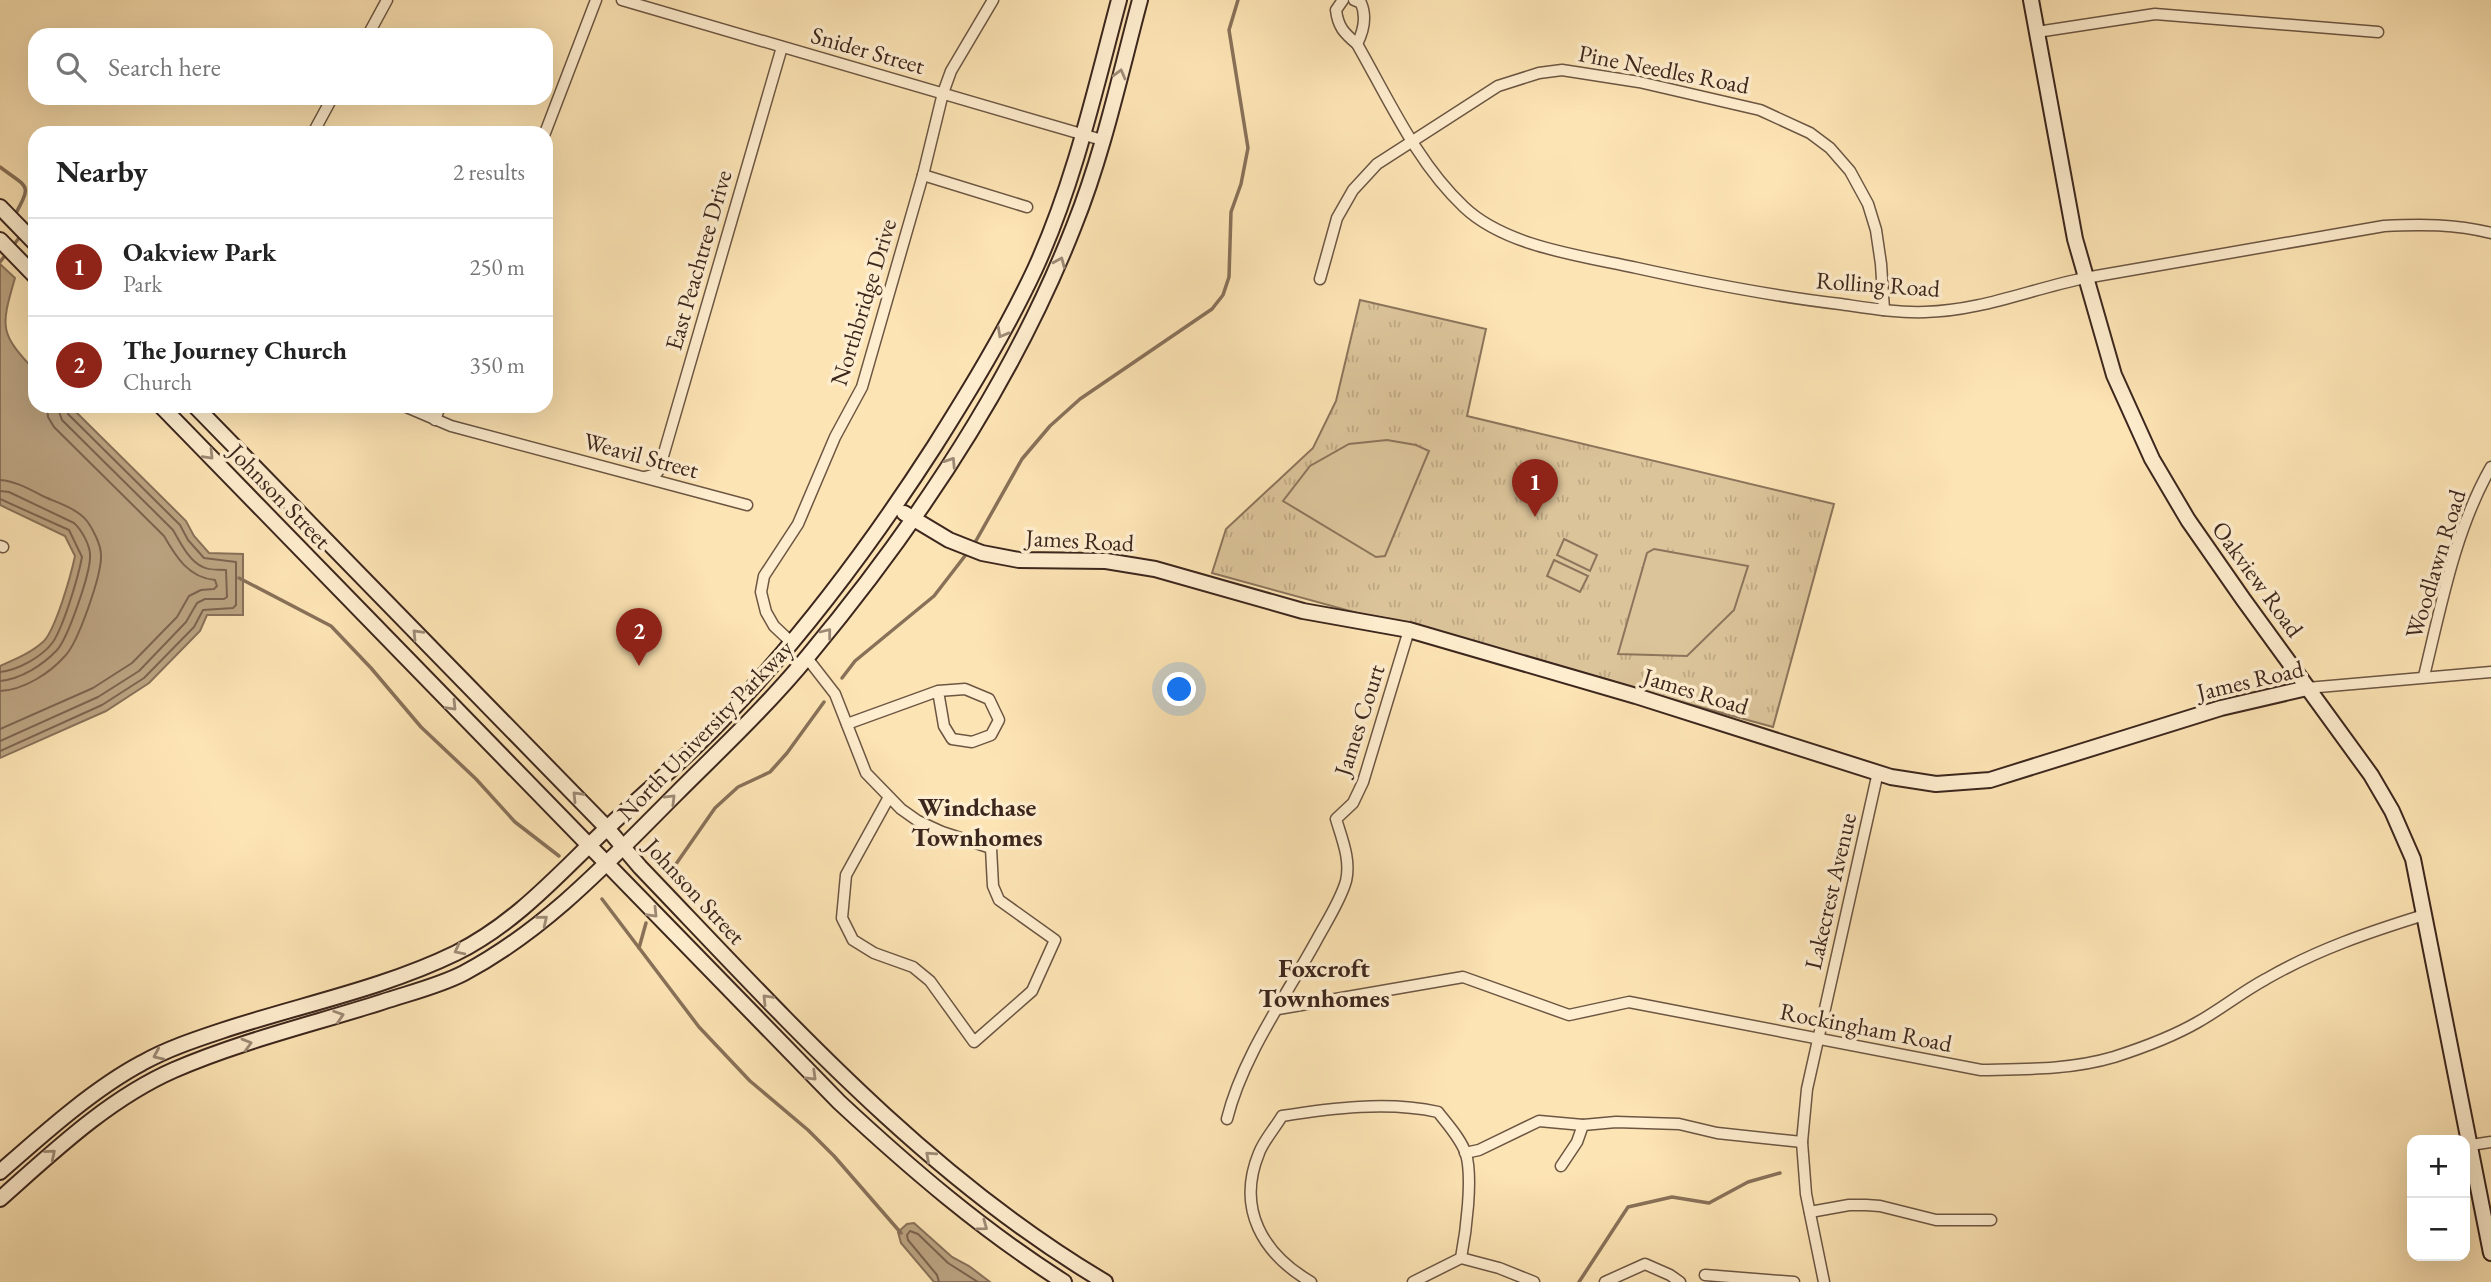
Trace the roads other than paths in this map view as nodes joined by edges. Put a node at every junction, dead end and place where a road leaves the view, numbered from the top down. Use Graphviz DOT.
graph roads {
  1 [pos="387,0"];
  2 [pos="596,0"];
  3 [pos="622,0"];
  4 [pos="993,0"];
  5 [pos="1119,0"];
  6 [pos="1140,0"];
  7 [pos="1343,0"];
  8 [pos="1354,0"];
  9 [pos="2031,0"];
  10 [pos="372,28"];
  11 [pos="2037,32"];
  12 [pos="2378,32"];
  13 [pos="1357,44"];
  14 [pos="782,47"];
  15 [pos="943,93"];
  16 [pos="328,105"];
  17 [pos="317,126"];
  18 [pos="548,126"];
  19 [pos="1083,134"];
  20 [pos="1102,140"];
  21 [pos="1413,142"];
  22 [pos="923,175"];
  23 [pos="0,207"];
  24 [pos="1027,207"];
  25 [pos="2491,233"];
  26 [pos="28,236"];
  27 [pos="0,240"];
  28 [pos="28,269"];
  29 [pos="2085,278"];
  30 [pos="1320,279"];
  31 [pos="1884,310"];
  32 [pos="168,413"];
  33 [pos="202,413"];
  34 [pos="420,413"];
  35 [pos="438,413"];
  36 [pos="435,420"];
  37 [pos="2491,467"];
  38 [pos="645,477"];
  39 [pos="747,505"];
  40 [pos="895,507"];
  41 [pos="912,518"];
  42 [pos="1409,631"];
  43 [pos="791,642"];
  44 [pos="807,658"];
  45 [pos="2491,672"];
  46 [pos="2424,676"];
  47 [pos="2307,688"];
  48 [pos="938,691"];
  49 [pos="847,724"];
  50 [pos="1878,772"];
  51 [pos="890,797"];
  52 [pos="607,828"];
  53 [pos="589,847"];
  54 [pos="623,847"];
  55 [pos="606,865"];
  56 [pos="2424,915"];
  57 [pos="1278,1009"];
  58 [pos="1818,1039"];
  59 [pos="1227,1119"];
  60 [pos="1583,1125"];
  61 [pos="1802,1142"];
  62 [pos="2491,1142"];
  63 [pos="2471,1145"];
  64 [pos="1465,1153"];
  65 [pos="1562,1166"];
  66 [pos="0,1172"];
  67 [pos="0,1199"];
  68 [pos="1810,1212"];
  69 [pos="1991,1220"];
  70 [pos="2491,1253"];
  71 [pos="1461,1258"];
  72 [pos="1705,1275"];
  73 [pos="1725,1279"];
  74 [pos="1065,1282"];
  75 [pos="1105,1282"];
  76 [pos="1311,1282"];
  77 [pos="1413,1282"];
  78 [pos="1534,1282"];
  79 [pos="1605,1282"];
  80 [pos="1680,1282"];
  81 [pos="1794,1282"];
  82 [pos="1824,1282"];
  1 -- 10 [label="street"];
  2 -- 18 [label="street"];
  3 -- 14 [label="street, Snider Street"];
  4 -- 15 [label="street, Northbridge Drive"];
  5 -- 19 [label="main road, North University Parkway"];
  20 -- 6 [label="main road, North University Parkway, one-way"];
  7 -- 13 [label="street, Rolling Road"];
  8 -- 13 [label="street"];
  9 -- 11 [label="main road, Oakview Road"];
  11 -- 12 [label="street"];
  11 -- 29 [label="main road, Oakview Road"];
  13 -- 21 [label="street, Rolling Road"];
  14 -- 15 [label="street, Snider Street"];
  14 -- 38 [label="street, East Peachtree Drive"];
  15 -- 19 [label="street, Snider Street"];
  15 -- 22 [label="street, Northbridge Drive"];
  16 -- 17 [label="street"];
  19 -- 20 [label="street, Snider Street"];
  19 -- 40 [label="main road, North University Parkway, one-way"];
  41 -- 20 [label="main road, North University Parkway, one-way"];
  21 -- 30 [label="street, Pine Needles Road"];
  21 -- 31 [label="street, Rolling Road"];
  21 -- 31 [label="street, Pine Needles Road"];
  22 -- 24 [label="street"];
  22 -- 43 [label="street, Northbridge Drive"];
  23 -- 26 [label="main road"];
  25 -- 29 [label="street, Rolling Road"];
  27 -- 28 [label="main road"];
  29 -- 31 [label="street, Rolling Road"];
  29 -- 47 [label="main road, Oakview Road"];
  32 -- 53 [label="main road, Johnson Street, one-way"];
  52 -- 33 [label="main road, Johnson Street, one-way"];
  34 -- 36 [label="street, Weavil Street"];
  35 -- 36 [label="street"];
  36 -- 38 [label="street, Weavil Street"];
  37 -- 46 [label="street, Woodlawn Road"];
  38 -- 39 [label="street, Weavil Street"];
  40 -- 41 [label="main road, James Road"];
  40 -- 43 [label="main road, North University Parkway"];
  41 -- 42 [label="main road, James Road"];
  44 -- 41 [label="main road, North University Parkway, one-way"];
  42 -- 50 [label="main road, James Road"];
  42 -- 57 [label="street, James Court"];
  43 -- 52 [label="main road, North University Parkway"];
  44 -- 49 [label="street"];
  54 -- 44 [label="main road, North University Parkway, one-way"];
  45 -- 46 [label="street, James Road"];
  46 -- 47 [label="street, James Road"];
  47 -- 50 [label="main road, James Road"];
  47 -- 56 [label="main road, Oakview Road"];
  48 -- 48 [label="street"];
  48 -- 49 [label="street"];
  49 -- 51 [label="street"];
  50 -- 58 [label="street, Lakecrest Avenue"];
  51 -- 51 [label="street"];
  52 -- 53 [label="main road, North University Parkway"];
  52 -- 54 [label="main road, Johnson Street"];
  53 -- 55 [label="main road, Johnson Street"];
  53 -- 66 [label="main road, North University Parkway, one-way"];
  54 -- 55 [label="main road, North University Parkway"];
  75 -- 54 [label="main road, Johnson Street, one-way"];
  67 -- 55 [label="main road, North University Parkway, one-way"];
  55 -- 74 [label="main road, Johnson Street, one-way"];
  56 -- 58 [label="street, Rockingham Road"];
  56 -- 63 [label="main road, Oakview Road"];
  57 -- 58 [label="street, Rockingham Road"];
  57 -- 59 [label="street, James Court"];
  58 -- 61 [label="street, Lakecrest Avenue"];
  60 -- 61 [label="street"];
  60 -- 64 [label="street"];
  60 -- 65 [label="street"];
  61 -- 68 [label="street, Lakecrest Avenue"];
  62 -- 63 [label="street"];
  63 -- 70 [label="main road, Oakview Road"];
  64 -- 71 [label="street"];
  64 -- 76 [label="street"];
  68 -- 69 [label="street"];
  68 -- 82 [label="street, Lakecrest Avenue"];
  71 -- 77 [label="street"];
  71 -- 78 [label="street"];
  72 -- 73 [label="street"];
  73 -- 81 [label="street"];
  79 -- 80 [label="street"];
}
